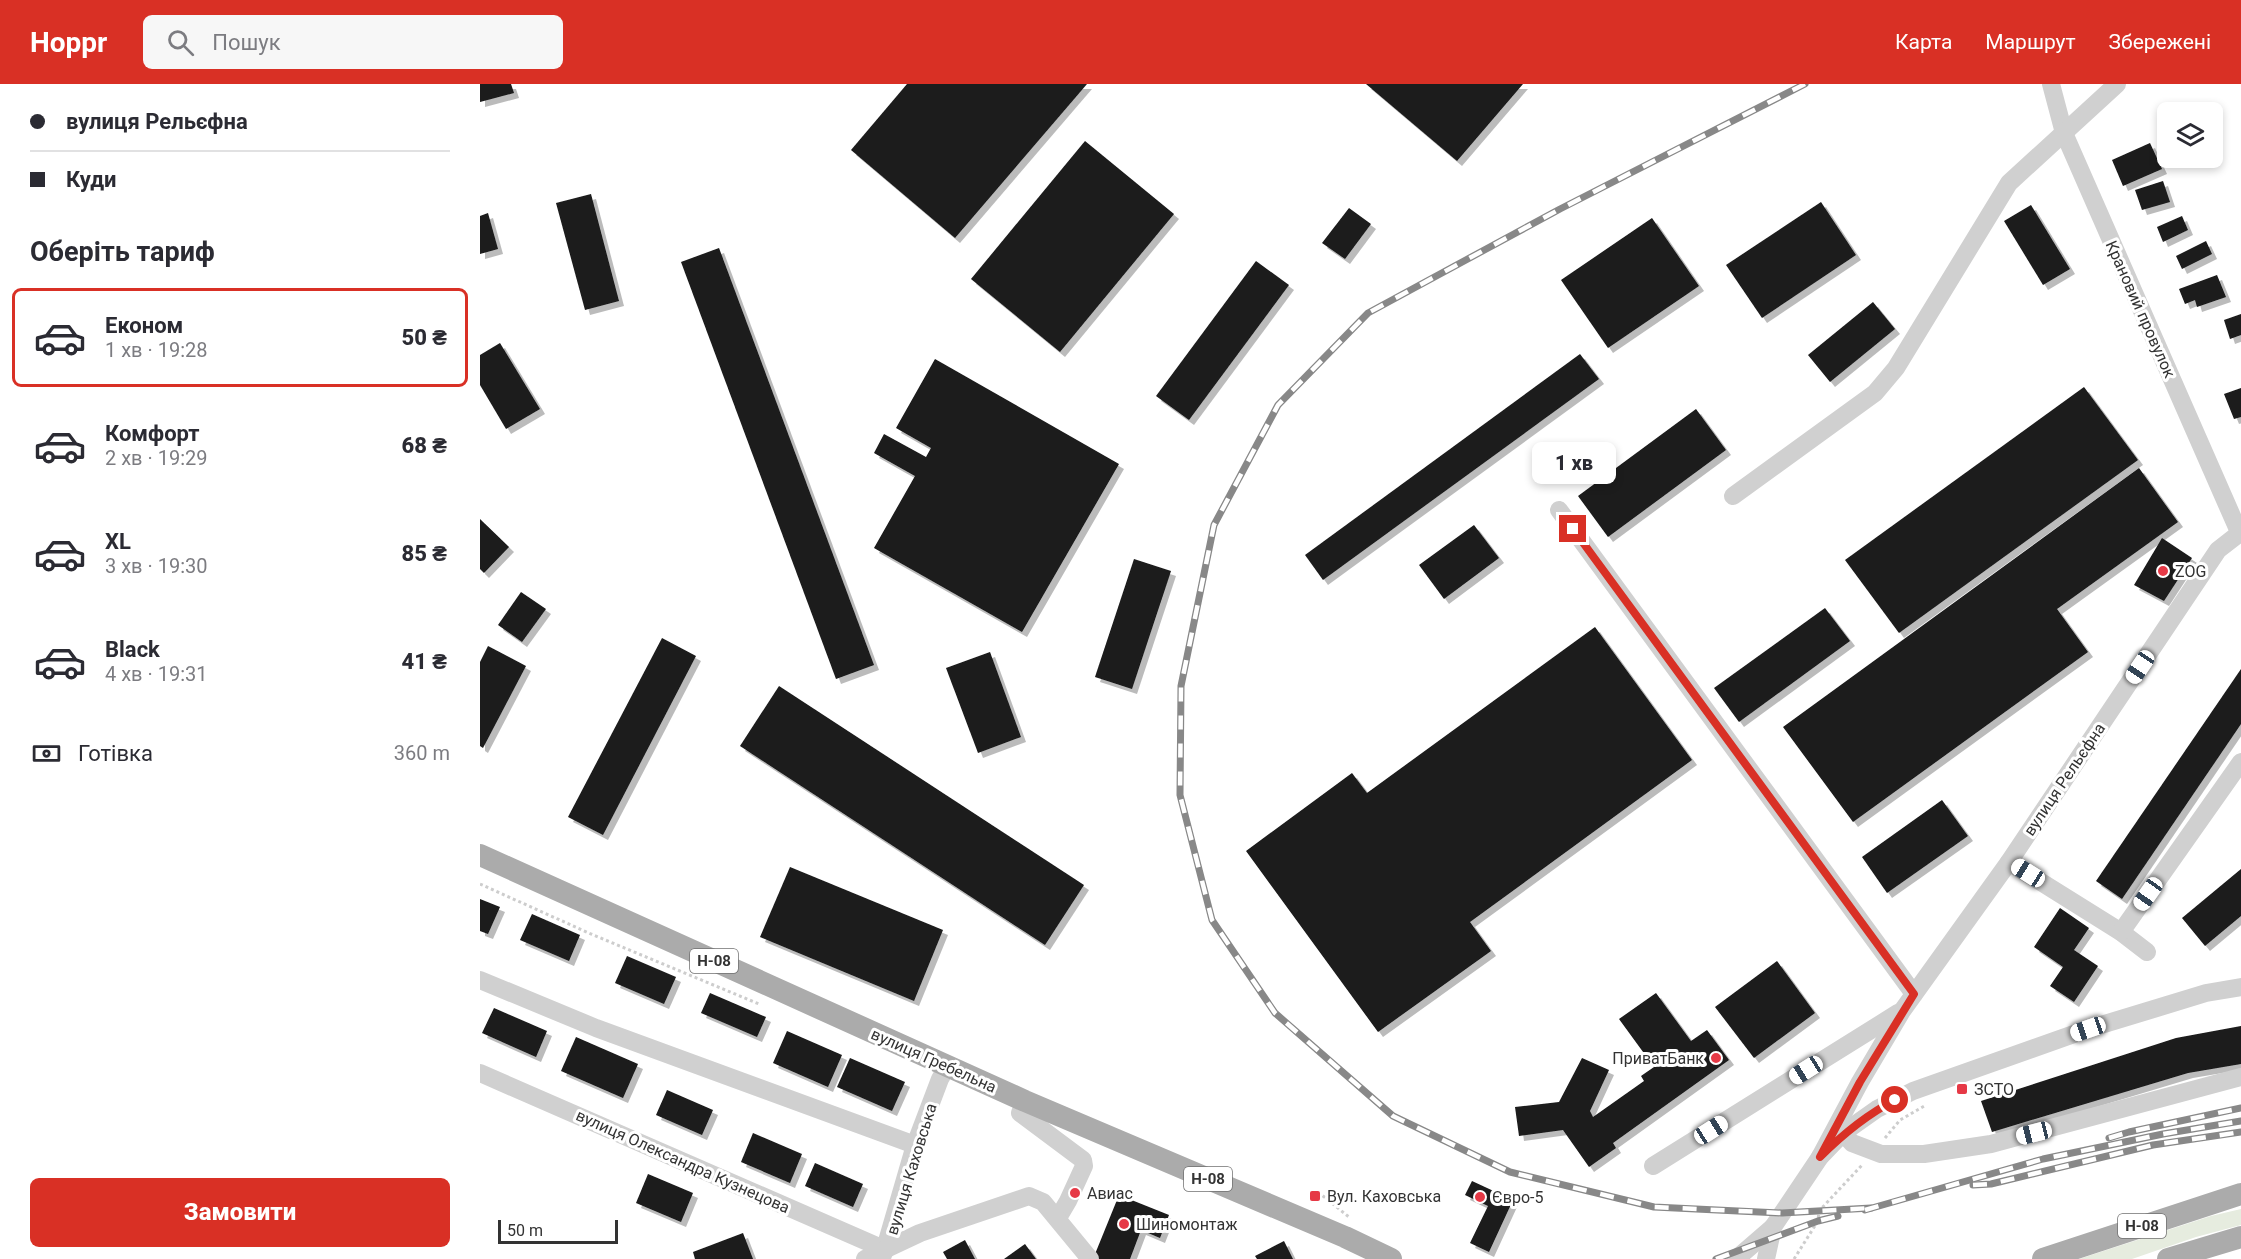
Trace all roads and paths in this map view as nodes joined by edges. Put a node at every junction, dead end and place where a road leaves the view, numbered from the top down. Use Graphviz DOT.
graph roads {
  1 [pos="2051,84"];
  2 [pos="2117,84"];
  3 [pos="2064,133"];
  4 [pos="1733,496"];
  5 [pos="1559,510"];
  6 [pos="2240,532"];
  7 [pos="2241,762"];
  8 [pos="480,855"];
  9 [pos="2009,862"];
  10 [pos="480,884"];
  11 [pos="2121,932"];
  12 [pos="2147,952"];
  13 [pos="480,980"];
  14 [pos="2241,987"];
  15 [pos="1914,994"];
  16 [pos="768,1008"];
  17 [pos="1902,1011"];
  18 [pos="480,1072"];
  19 [pos="944,1073"];
  20 [pos="2241,1077"];
  21 [pos="1025,1101"];
  22 [pos="1929,1104"];
  23 [pos="1843,1133"];
  24 [pos="915,1145"];
  25 [pos="1874,1151"];
  26 [pos="1820,1157"];
  27 [pos="1653,1166"];
  28 [pos="1318,1192"];
  29 [pos="2241,1194"];
  30 [pos="1058,1218"];
  31 [pos="1353,1220"];
  32 [pos="1773,1227"];
  33 [pos="2241,1237"];
  34 [pos="884,1255"];
  35 [pos="2181,1257"];
  36 [pos="865,1259"];
  37 [pos="1090,1259"];
  38 [pos="1391,1259"];
  39 [pos="1736,1259"];
  40 [pos="1766,1259"];
  41 [pos="1794,1259"];
  42 [pos="2043,1259"];
  1 -- 3 [label="street, Крановий провулок"];
  2 -- 3 [label="street"];
  3 -- 4 [label="street"];
  3 -- 6 [label="street, Крановий провулок"];
  5 -- 15 [label="street"];
  6 -- 9 [label="street, вулиця Рельєфна"];
  7 -- 11 [label="street"];
  8 -- 19 [label="main road, вулиця Гребельна / Н-08"];
  9 -- 11 [label="street"];
  9 -- 15 [label="street, вулиця Рельєфна"];
  10 -- 16 [label="path"];
  11 -- 12 [label="street"];
  13 -- 24 [label="street"];
  14 -- 23 [label="street, вулиця Рельєфна"];
  15 -- 17 [label="street, вулиця Рельєфна"];
  17 -- 26 [label="street, вулиця Рельєфна"];
  17 -- 27 [label="street"];
  18 -- 34 [label="street, вулиця Олександра Кузнецова"];
  19 -- 21 [label="main road, вулиця Гребельна / Н-08"];
  19 -- 24 [label="street, вулиця Каховська"];
  20 -- 25 [label="street"];
  21 -- 30 [label="street"];
  21 -- 38 [label="main road, вулиця Гребельна / Н-08"];
  22 -- 25 [label="path"];
  23 -- 25 [label="street"];
  23 -- 26 [label="street, вулиця Рельєфна"];
  24 -- 34 [label="street, вулиця Каховська"];
  25 -- 41 [label="path"];
  26 -- 32 [label="street, вулиця Рельєфна"];
  28 -- 31 [label="path"];
  29 -- 42 [label="main road, Н-08"];
  30 -- 34 [label="street"];
  30 -- 37 [label="street"];
  32 -- 39 [label="street"];
  32 -- 40 [label="street"];
  33 -- 35 [label="main road"];
  34 -- 36 [label="street"];
}
